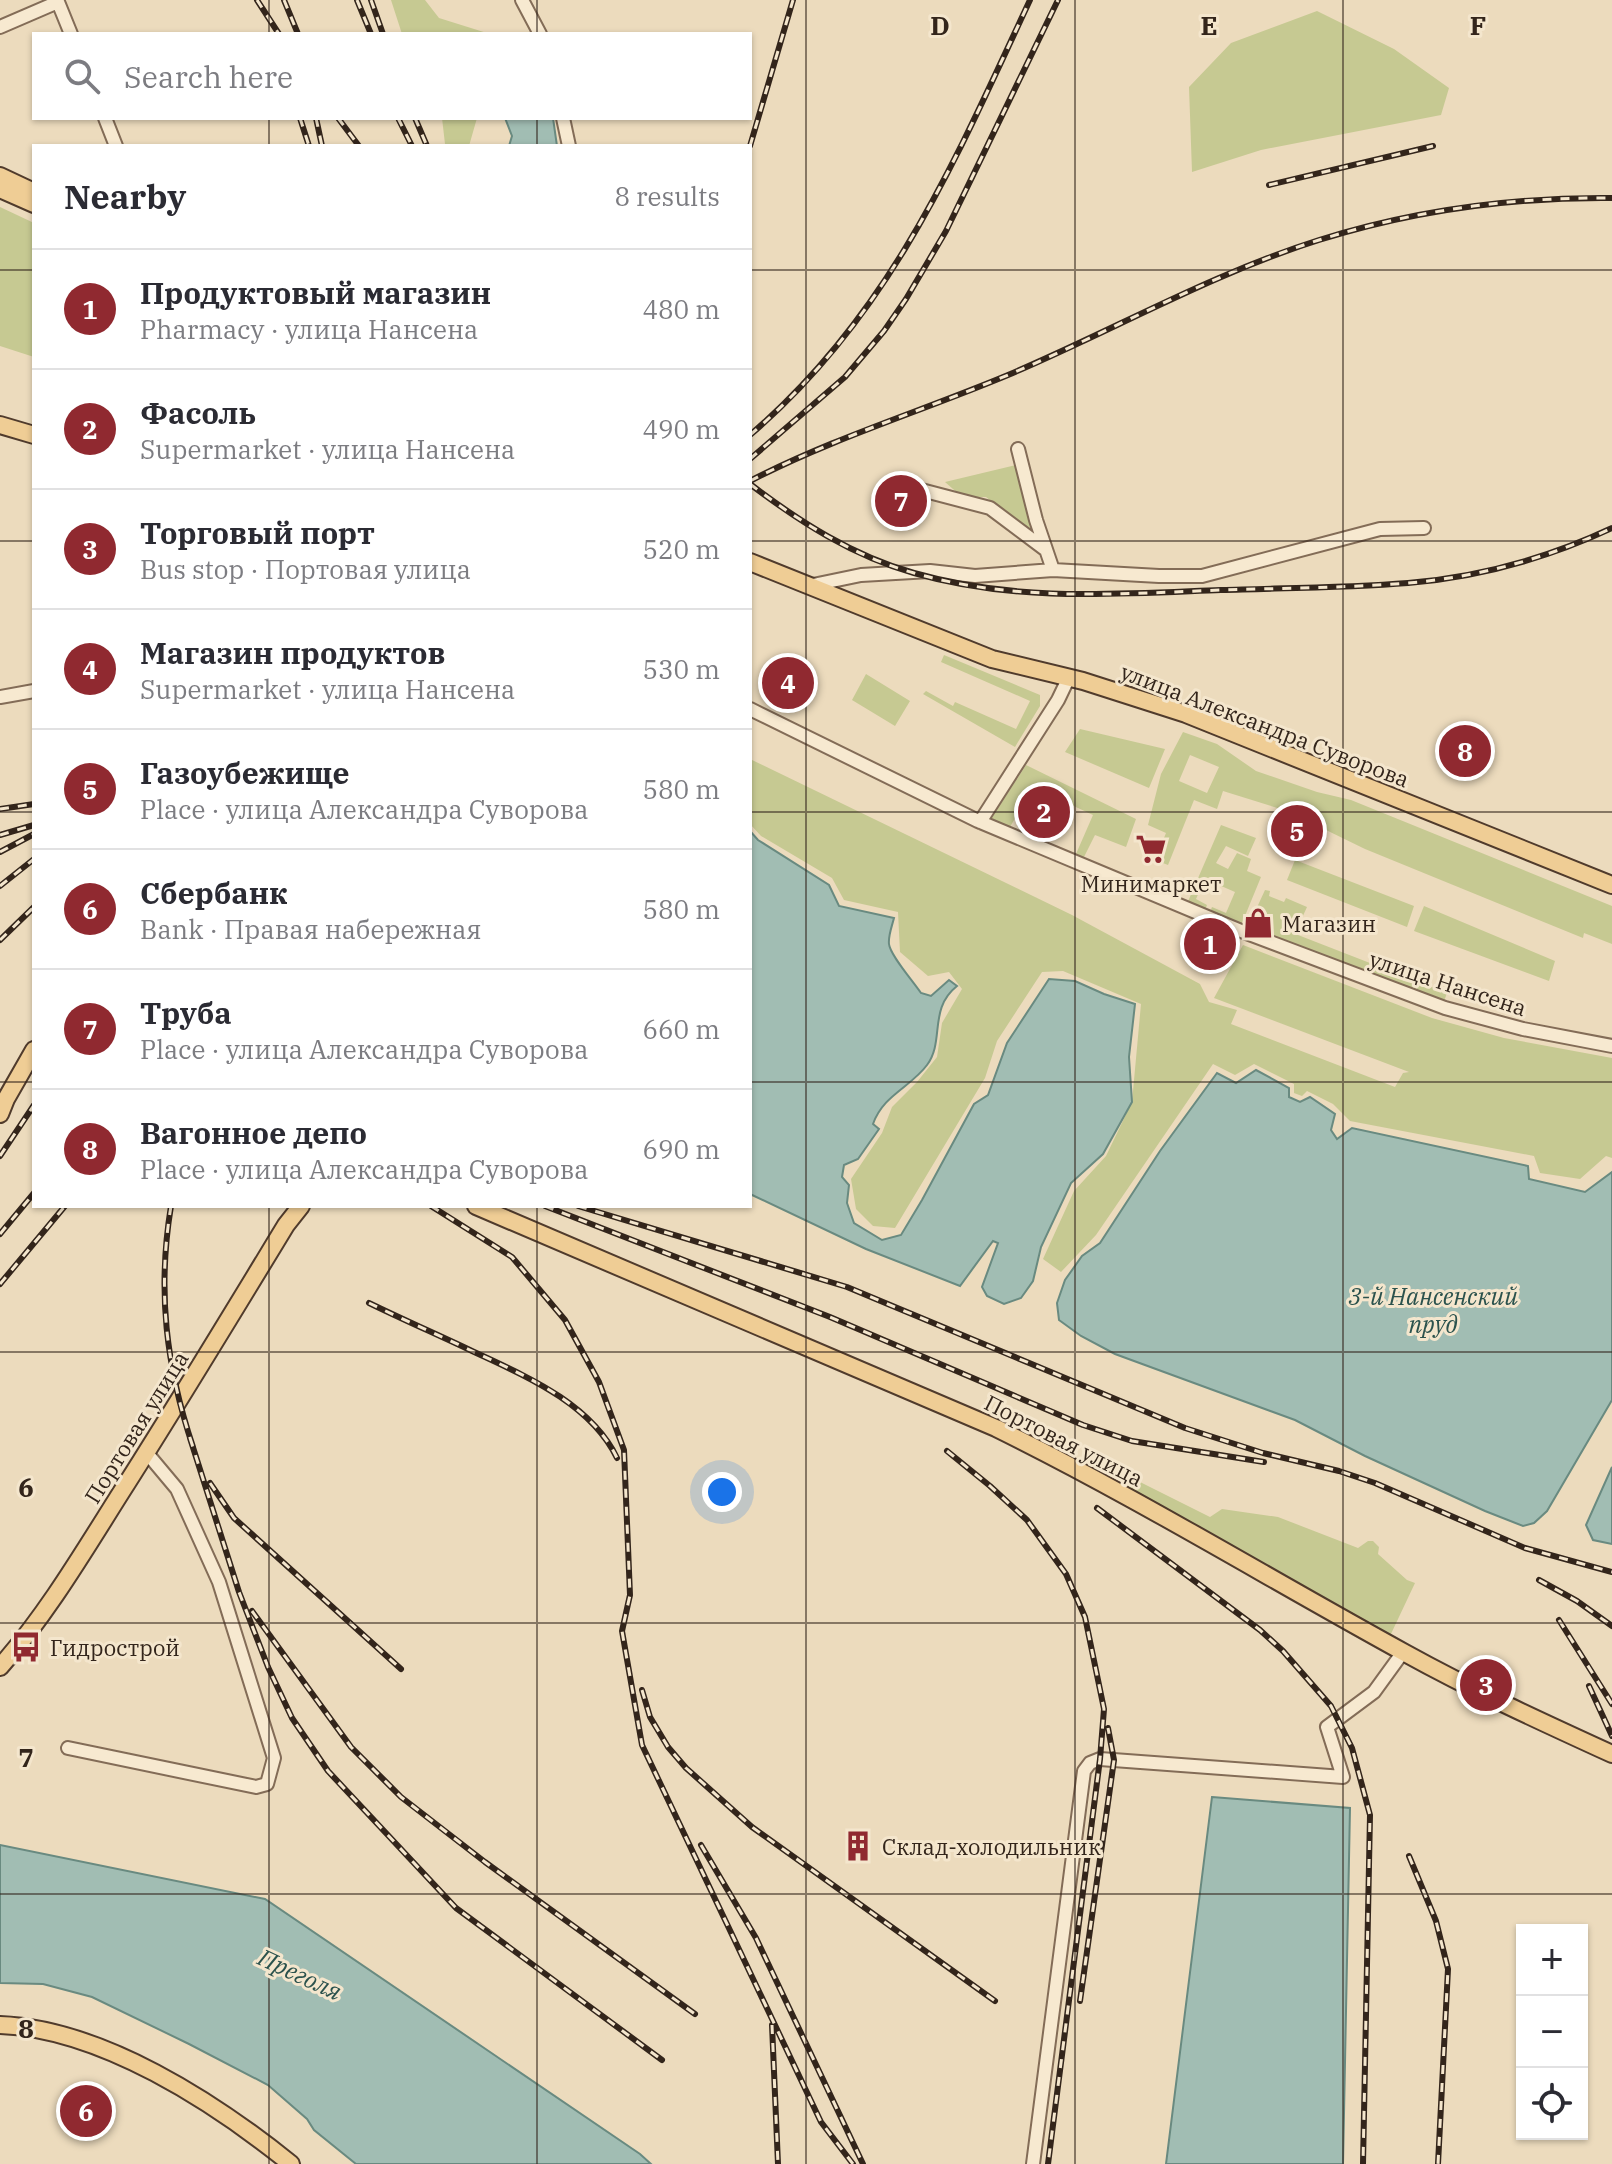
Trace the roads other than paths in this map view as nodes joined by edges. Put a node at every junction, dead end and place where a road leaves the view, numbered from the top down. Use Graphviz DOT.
graph roads {
  1 [pos="23,0"];
  2 [pos="522,0"];
  3 [pos="30,14"];
  4 [pos="0,27"];
  5 [pos="70,32"];
  6 [pos="539,32"];
  7 [pos="106,120"];
  8 [pos="563,120"];
  9 [pos="115,144"];
  10 [pos="569,144"];
  11 [pos="0,176"];
  12 [pos="0,189"];
  13 [pos="32,191"];
  14 [pos="32,203"];
  15 [pos="0,425"];
  16 [pos="32,434"];
  17 [pos="0,436"];
  18 [pos="32,444"];
  19 [pos="1018,449"];
  20 [pos="931,476"];
  21 [pos="906,486"];
  22 [pos="931,492"];
  23 [pos="1424,528"];
  24 [pos="1007,534"];
  25 [pos="1024,535"];
  26 [pos="1046,550"];
  27 [pos="752,563"];
  28 [pos="1053,570"];
  29 [pos="808,586"];
  30 [pos="1069,677"];
  31 [pos="32,691"];
  32 [pos="0,697"];
  33 [pos="752,710"];
  34 [pos="980,822"];
  35 [pos="1612,885"];
  36 [pos="1612,1046"];
  37 [pos="32,1054"];
  38 [pos="0,1114"];
  39 [pos="299,1208"];
  40 [pos="481,1208"];
  41 [pos="146,1452"];
  42 [pos="1403,1652"];
  43 [pos="0,1667"];
  44 [pos="68,1748"];
  45 [pos="1612,1754"];
  46 [pos="0,2025"];
  47 [pos="291,2164"];
  48 [pos="1033,2164"];
  1 -- 3 [label="street"];
  2 -- 6 [label="street"];
  3 -- 4 [label="street"];
  3 -- 5 [label="street"];
  7 -- 9 [label="street"];
  8 -- 10 [label="street"];
  11 -- 13 [label="main road"];
  12 -- 14 [label="main road"];
  15 -- 16 [label="main road"];
  17 -- 18 [label="main road"];
  19 -- 26 [label="street"];
  20 -- 22 [label="street"];
  21 -- 22 [label="street"];
  22 -- 25 [label="street"];
  23 -- 28 [label="street"];
  24 -- 25 [label="street"];
  25 -- 26 [label="street"];
  26 -- 28 [label="street"];
  27 -- 29 [label="main road, улица Александра Суворова"];
  28 -- 29 [label="street"];
  29 -- 30 [label="main road, улица Александра Суворова"];
  30 -- 34 [label="street"];
  30 -- 35 [label="main road, улица Александра Суворова"];
  31 -- 32 [label="street"];
  33 -- 34 [label="street, улица Нансена"];
  34 -- 36 [label="street, улица Нансена"];
  37 -- 38 [label="main road"];
  39 -- 41 [label="main road, Портовая улица"];
  40 -- 42 [label="main road, Портовая улица"];
  41 -- 43 [label="main road, Портовая улица"];
  41 -- 44 [label="street"];
  42 -- 45 [label="main road, Портовая улица"];
  42 -- 48 [label="street"];
  46 -- 47 [label="main road"];
}
